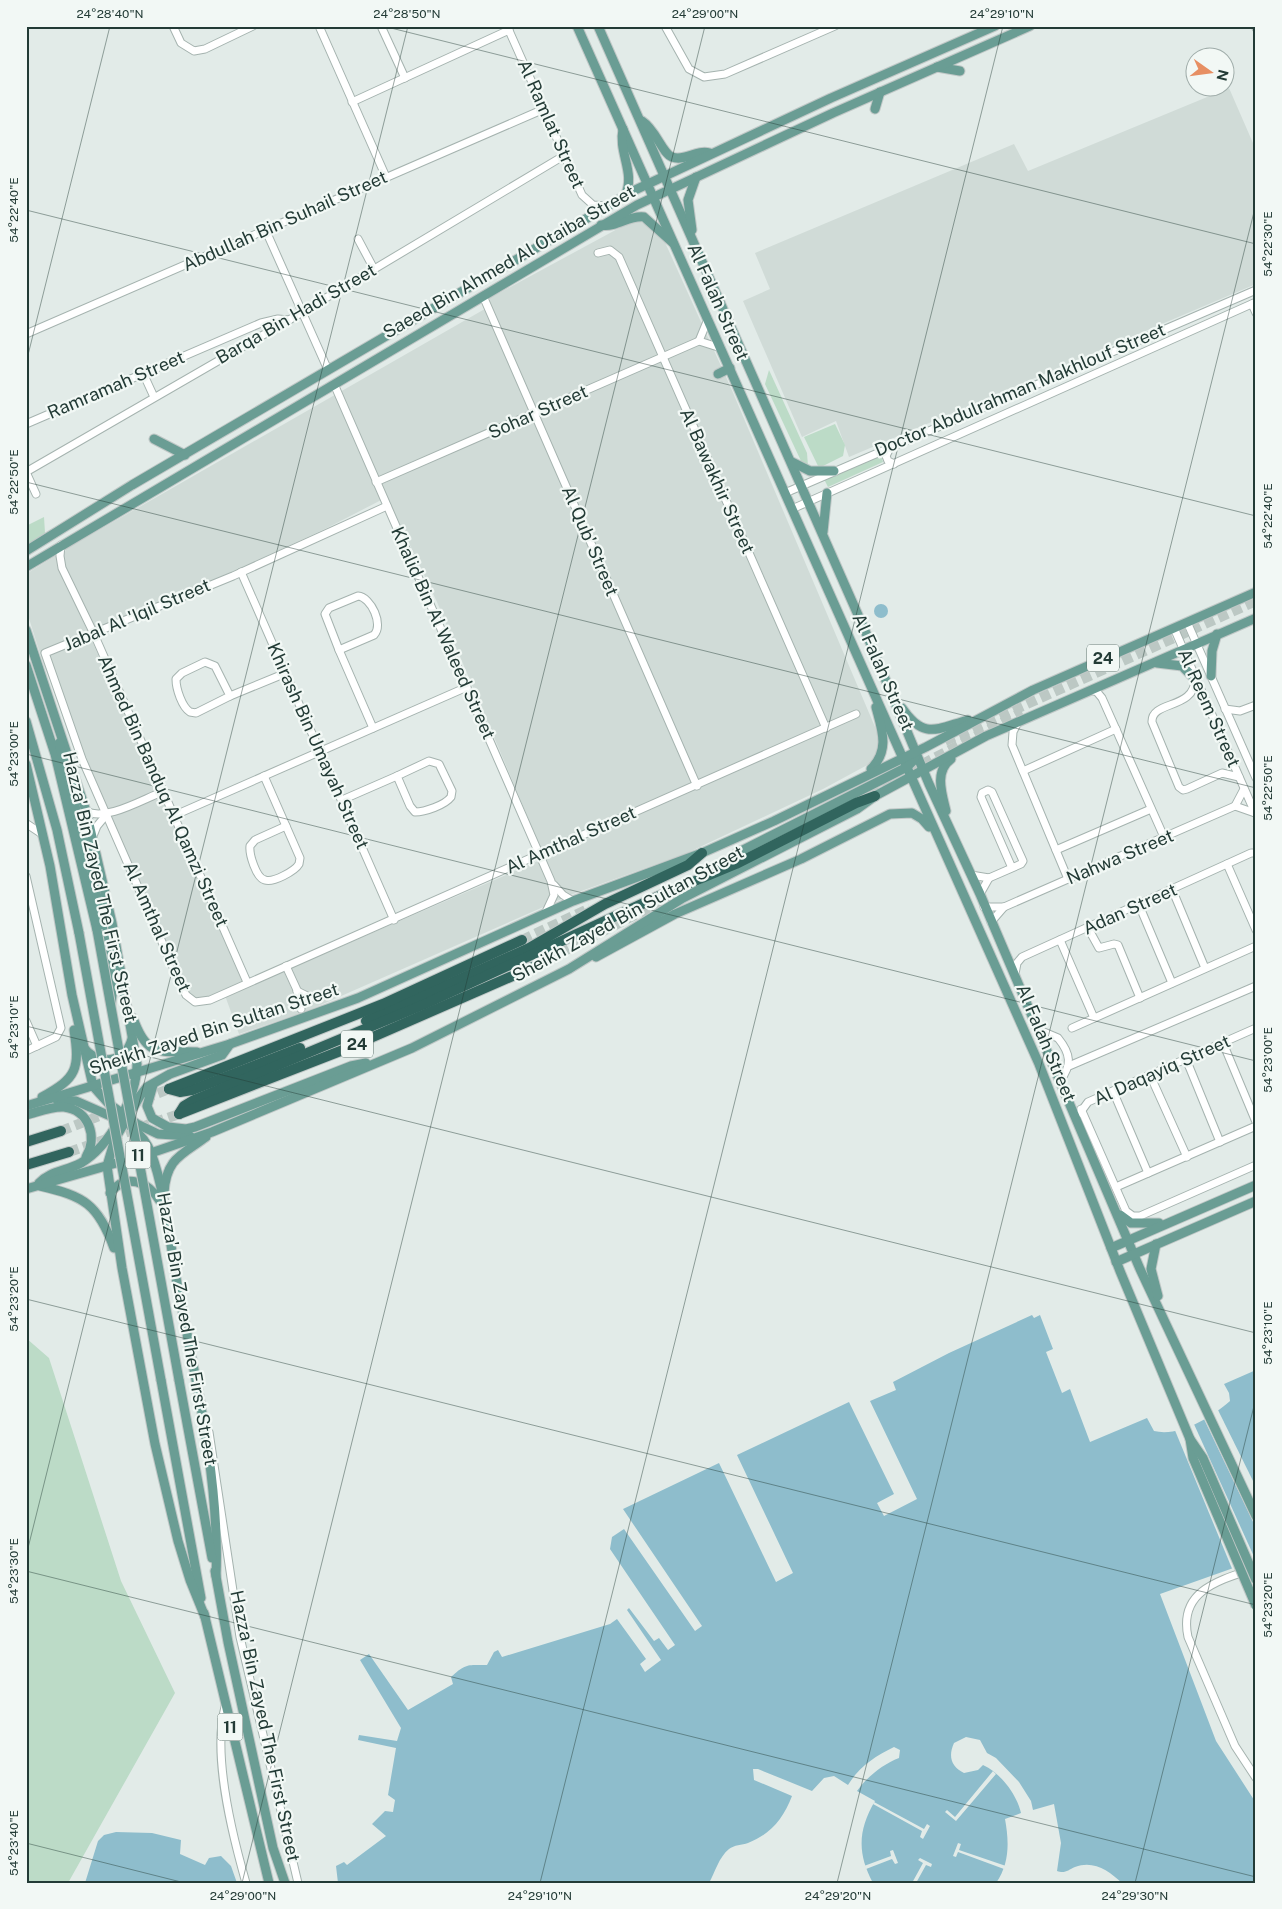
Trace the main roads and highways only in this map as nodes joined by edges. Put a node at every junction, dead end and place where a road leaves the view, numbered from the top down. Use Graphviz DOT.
graph roads {
  1 [pos="577,26"];
  2 [pos="598,26"];
  3 [pos="995,26"];
  4 [pos="1030,26"];
  5 [pos="936,67"];
  6 [pos="960,71"];
  7 [pos="880,92"];
  8 [pos="875,109"];
  9 [pos="641,120"];
  10 [pos="623,129"];
  11 [pos="710,154"];
  12 [pos="665,175"];
  13 [pos="696,177"];
  14 [pos="648,184"];
  15 [pos="671,189"];
  16 [pos="625,196"];
  17 [pos="654,197"];
  18 [pos="601,225"];
  19 [pos="692,237"];
  20 [pos="674,243"];
  21 [pos="730,368"];
  22 [pos="718,374"];
  23 [pos="154,439"];
  24 [pos="185,455"];
  25 [pos="791,462"];
  26 [pos="834,471"];
  27 [pos="827,493"];
  28 [pos="823,537"];
  29 [pos="29,548"];
  30 [pos="27,567"];
  31 [pos="1256,592"];
  32 [pos="1256,618"];
  33 [pos="26,630"];
  34 [pos="1217,634"];
  35 [pos="1155,663"];
  36 [pos="26,665"];
  37 [pos="866,673"];
  38 [pos="1211,676"];
  39 [pos="1195,679"];
  40 [pos="890,690"];
  41 [pos="983,716"];
  42 [pos="26,721"];
  43 [pos="60,730"];
  44 [pos="986,736"];
  45 [pos="917,751"];
  46 [pos="903,757"];
  47 [pos="26,764"];
  48 [pos="907,768"];
  49 [pos="924,770"];
  50 [pos="865,775"];
  51 [pos="911,777"];
  52 [pos="875,796"];
  53 [pos="951,833"];
  54 [pos="938,842"];
  55 [pos="702,853"];
  56 [pos="717,871"];
  57 [pos="100,928"];
  58 [pos="522,940"];
  59 [pos="533,967"];
  60 [pos="569,969"];
  61 [pos="72,995"];
  62 [pos="126,1000"];
  63 [pos="132,1037"];
  64 [pos="230,1044"];
  65 [pos="83,1047"];
  66 [pos="204,1053"];
  67 [pos="381,1061"];
  68 [pos="137,1072"];
  69 [pos="154,1082"];
  70 [pos="93,1086"];
  71 [pos="28,1105"];
  72 [pos="26,1115"];
  73 [pos="123,1119"];
  74 [pos="61,1131"];
  75 [pos="212,1132"];
  76 [pos="26,1142"];
  77 [pos="68,1152"];
  78 [pos="151,1152"];
  79 [pos="80,1163"];
  80 [pos="26,1165"];
  81 [pos="107,1166"];
  82 [pos="1256,1185"];
  83 [pos="37,1186"];
  84 [pos="26,1189"];
  85 [pos="110,1193"];
  86 [pos="1256,1200"];
  87 [pos="164,1208"];
  88 [pos="1116,1210"];
  89 [pos="1169,1222"];
  90 [pos="1128,1241"];
  91 [pos="1156,1244"];
  92 [pos="1111,1248"];
  93 [pos="1134,1254"];
  94 [pos="1116,1262"];
  95 [pos="122,1268"];
  96 [pos="1168,1328"];
  97 [pos="1190,1439"];
  98 [pos="1256,1516"];
  99 [pos="216,1576"];
  100 [pos="1256,1580"];
  101 [pos="1256,1606"];
  102 [pos="205,1617"];
  103 [pos="268,1883"];
  104 [pos="285,1883"];
  1 -- 10 [label="main road, Al Falah Street"];
  2 -- 9 [label="main road, Al Falah Street"];
  3 -- 11 [label="main road, Saeed Bin Ahmed Al Otaiba Street"];
  4 -- 5 [label="main road, Saeed Bin Ahmed Al Otaiba Street"];
  5 -- 6 [label="main road"];
  5 -- 7 [label="main road, Saeed Bin Ahmed Al Otaiba Street"];
  7 -- 8 [label="main road"];
  7 -- 13 [label="main road, Saeed Bin Ahmed Al Otaiba Street"];
  9 -- 11 [label="main road"];
  9 -- 12 [label="main road, Al Falah Street"];
  10 -- 14 [label="main road, Al Falah Street"];
  10 -- 16 [label="main road"];
  11 -- 12 [label="main road, Saeed Bin Ahmed Al Otaiba Street"];
  12 -- 14 [label="main road, Saeed Bin Ahmed Al Otaiba Street"];
  12 -- 15 [label="main road, Al Falah Street"];
  13 -- 15 [label="main road, Saeed Bin Ahmed Al Otaiba Street"];
  13 -- 19 [label="main road"];
  14 -- 16 [label="main road, Saeed Bin Ahmed Al Otaiba Street"];
  14 -- 17 [label="main road, Al Falah Street"];
  15 -- 17 [label="main road, Saeed Bin Ahmed Al Otaiba Street"];
  15 -- 19 [label="main road, Al Falah Street"];
  16 -- 24 [label="main road, Saeed Bin Ahmed Al Otaiba Street"];
  17 -- 18 [label="main road, Saeed Bin Ahmed Al Otaiba Street"];
  17 -- 20 [label="main road, Al Falah Street"];
  18 -- 20 [label="main road"];
  18 -- 30 [label="main road, Saeed Bin Ahmed Al Otaiba Street"];
  19 -- 25 [label="main road, Al Falah Street"];
  20 -- 21 [label="main road, Al Falah Street"];
  21 -- 22 [label="main road"];
  21 -- 37 [label="main road, Al Falah Street"];
  23 -- 24 [label="main road"];
  24 -- 29 [label="main road, Saeed Bin Ahmed Al Otaiba Street"];
  25 -- 26 [label="main road"];
  25 -- 28 [label="main road, Al Falah Street"];
  27 -- 28 [label="main road"];
  28 -- 40 [label="main road, Al Falah Street"];
  31 -- 41 [label="main road, Sheikh Zayed Bin Sultan Street / 24"];
  32 -- 34 [label="main road, Sheikh Zayed Bin Sultan Street / 24"];
  33 -- 43 [label="main road"];
  34 -- 35 [label="main road, Sheikh Zayed Bin Sultan Street / 24"];
  34 -- 38 [label="main road"];
  35 -- 39 [label="main road"];
  35 -- 44 [label="main road, Sheikh Zayed Bin Sultan Street / 24"];
  36 -- 57 [label="main road, Hazza' Bin Zayed The First Street / 11"];
  37 -- 46 [label="main road, Al Falah Street"];
  37 -- 50 [label="main road"];
  40 -- 41 [label="main road"];
  40 -- 45 [label="main road, Al Falah Street"];
  41 -- 45 [label="main road, Sheikh Zayed Bin Sultan Street / 24"];
  42 -- 102 [label="main road, Hazza' Bin Zayed The First Street / 11, bridge"];
  43 -- 57 [label="main road"];
  43 -- 62 [label="main road"];
  44 -- 49 [label="main road, Sheikh Zayed Bin Sultan Street / 24"];
  44 -- 53 [label="main road"];
  45 -- 46 [label="main road, Sheikh Zayed Bin Sultan Street / 24"];
  45 -- 48 [label="main road"];
  45 -- 49 [label="main road, Al Falah Street"];
  46 -- 48 [label="main road, Al Falah Street"];
  46 -- 50 [label="main road, Sheikh Zayed Bin Sultan Street / 24"];
  47 -- 61 [label="main road"];
  48 -- 51 [label="main road, Al Falah Street"];
  48 -- 56 [label="main road"];
  49 -- 51 [label="main road, Sheikh Zayed Bin Sultan Street / 24"];
  49 -- 53 [label="main road, Al Falah Street"];
  50 -- 55 [label="main road, Sheikh Zayed Bin Sultan Street / 24"];
  51 -- 52 [label="main road, Sheikh Zayed Bin Sultan Street / 24"];
  51 -- 54 [label="main road, Al Falah Street"];
  52 -- 56 [label="highway"];
  52 -- 60 [label="main road, Sheikh Zayed Bin Sultan Street / 24"];
  53 -- 88 [label="main road, Al Falah Street"];
  54 -- 60 [label="main road"];
  54 -- 92 [label="main road, Al Falah Street"];
  55 -- 58 [label="highway, Sheikh Zayed Bin Sultan Street / 24"];
  55 -- 64 [label="main road, Sheikh Zayed Bin Sultan Street / 24"];
  56 -- 59 [label="highway, Sheikh Zayed Bin Sultan Street / 24"];
  57 -- 99 [label="main road, Hazza' Bin Zayed The First Street / 11, bridge"];
  60 -- 67 [label="main road, Sheikh Zayed Bin Sultan Street / 24"];
  61 -- 65 [label="main road"];
  61 -- 71 [label="main road"];
  62 -- 63 [label="main road"];
  62 -- 66 [label="main road"];
  63 -- 65 [label="main road"];
  63 -- 68 [label="main road"];
  64 -- 66 [label="main road, Sheikh Zayed Bin Sultan Street / 24"];
  64 -- 69 [label="main road"];
  65 -- 70 [label="main road"];
  66 -- 68 [label="main road, Sheikh Zayed Bin Sultan Street / 24"];
  67 -- 69 [label="main road"];
  67 -- 75 [label="main road, Sheikh Zayed Bin Sultan Street / 24"];
  68 -- 70 [label="main road, Sheikh Zayed Bin Sultan Street / 24"];
  68 -- 73 [label="main road"];
  69 -- 73 [label="main road"];
  70 -- 71 [label="main road, Sheikh Zayed Bin Sultan Street / 24"];
  70 -- 73 [label="main road"];
  71 -- 73 [label="main road"];
  72 -- 79 [label="main road"];
  73 -- 75 [label="main road"];
  73 -- 78 [label="main road"];
  73 -- 79 [label="main road"];
  73 -- 81 [label="main road"];
  74 -- 76 [label="highway"];
  75 -- 78 [label="main road, Sheikh Zayed Bin Sultan Street / 24"];
  75 -- 87 [label="main road"];
  77 -- 80 [label="highway"];
  78 -- 81 [label="main road, Sheikh Zayed Bin Sultan Street / 24"];
  78 -- 87 [label="main road"];
  79 -- 83 [label="main road"];
  81 -- 83 [label="main road, Sheikh Zayed Bin Sultan Street / 24"];
  81 -- 85 [label="main road"];
  82 -- 89 [label="main road"];
  83 -- 84 [label="main road, Sheikh Zayed Bin Sultan Street / 24"];
  83 -- 95 [label="main road"];
  85 -- 87 [label="main road"];
  85 -- 95 [label="main road"];
  86 -- 91 [label="main road"];
  87 -- 99 [label="main road"];
  88 -- 89 [label="main road"];
  88 -- 90 [label="main road, Al Falah Street"];
  89 -- 90 [label="main road"];
  90 -- 92 [label="main road"];
  90 -- 93 [label="main road, Al Falah Street"];
  91 -- 93 [label="main road"];
  91 -- 96 [label="main road"];
  92 -- 94 [label="main road, Al Falah Street"];
  93 -- 94 [label="main road"];
  93 -- 96 [label="main road, Al Falah Street"];
  94 -- 97 [label="main road, Al Falah Street"];
  95 -- 102 [label="main road"];
  96 -- 98 [label="main road"];
  97 -- 100 [label="main road, bridge"];
  97 -- 101 [label="main road, bridge"];
  99 -- 104 [label="main road, Hazza' Bin Zayed The First Street / 11"];
  102 -- 103 [label="main road, Hazza' Bin Zayed The First Street / 11"];
}
